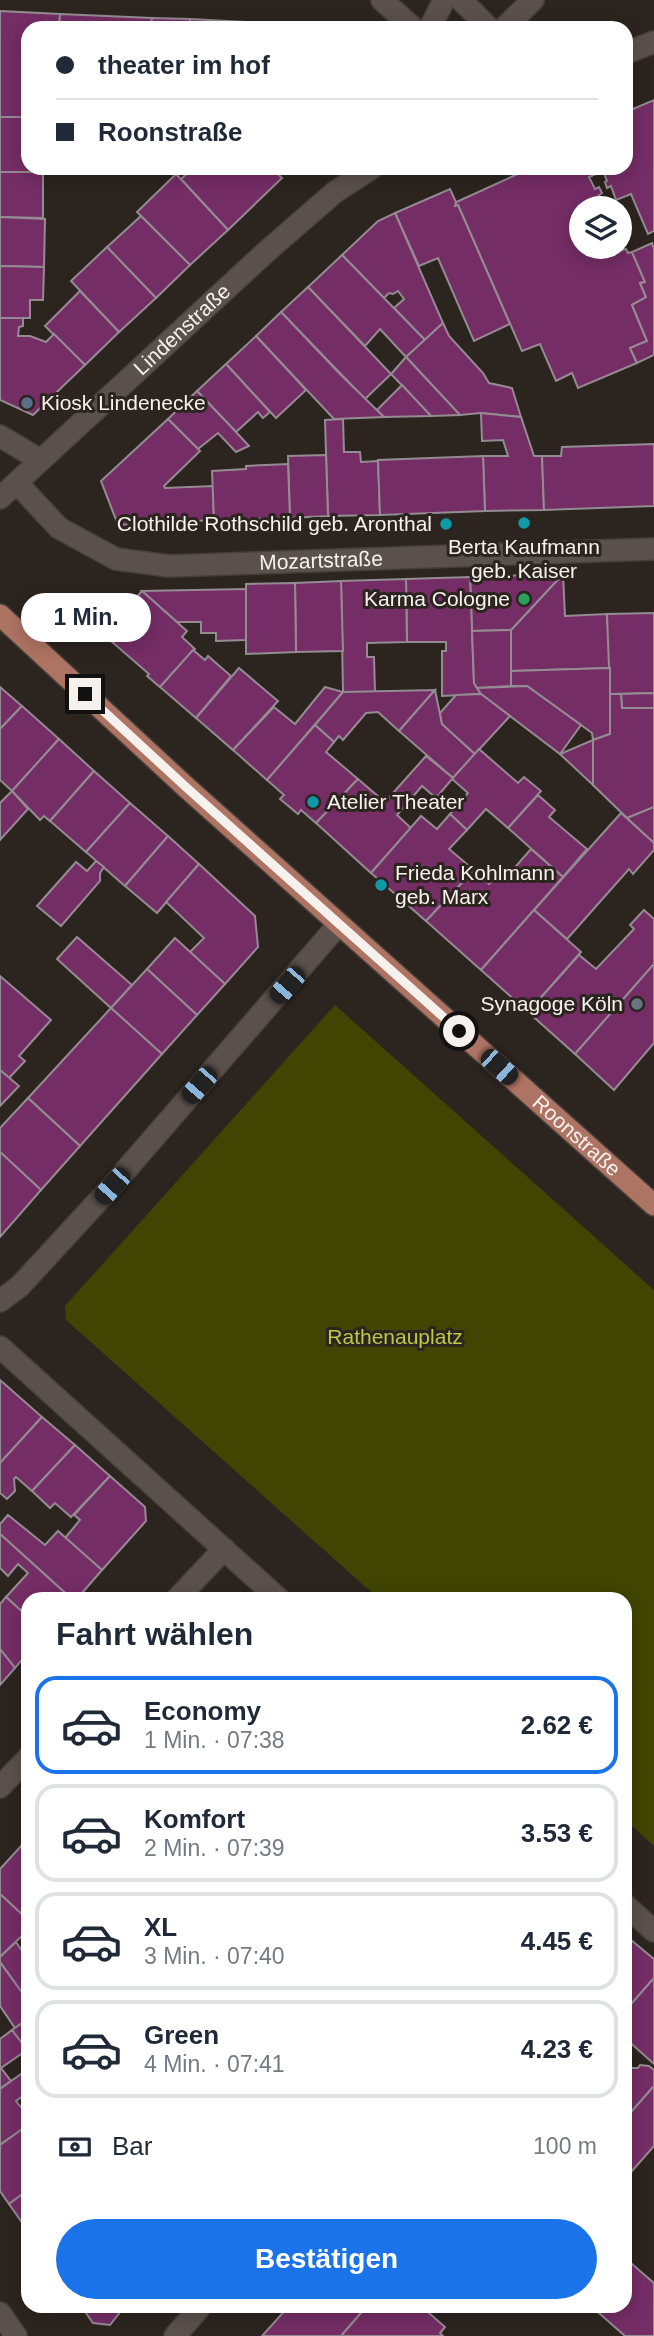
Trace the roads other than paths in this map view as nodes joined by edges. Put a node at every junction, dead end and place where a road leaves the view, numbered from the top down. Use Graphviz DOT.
graph roads {
  1 [pos="382,0"];
  2 [pos="444,0"];
  3 [pos="461,0"];
  4 [pos="533,0"];
  5 [pos="405,21"];
  6 [pos="434,21"];
  7 [pos="482,21"];
  8 [pos="511,21"];
  9 [pos="654,41"];
  10 [pos="633,50"];
  11 [pos="361,175"];
  12 [pos="0,436"];
  13 [pos="40,460"];
  14 [pos="17,483"];
  15 [pos="0,498"];
  16 [pos="654,549"];
  17 [pos="0,615"];
  18 [pos="339,924"];
  19 [pos="654,1205"];
  20 [pos="0,1301"];
  21 [pos="0,1347"];
  22 [pos="223,1549"];
  23 [pos="183,1592"];
  24 [pos="271,1592"];
  25 [pos="21,1765"];
  26 [pos="0,1787"];
  27 [pos="632,1911"];
  28 [pos="654,1931"];
  29 [pos="195,2313"];
  30 [pos="0,2314"];
  31 [pos="16,2336"];
  32 [pos="175,2336"];
  1 -- 5 [label="street"];
  2 -- 6 [label="street"];
  3 -- 7 [label="street"];
  4 -- 8 [label="street"];
  9 -- 10 [label="street"];
  11 -- 13 [label="street, Lindenstraße"];
  12 -- 13 [label="street"];
  13 -- 14 [label="street, Lindenstraße"];
  14 -- 15 [label="street, Lindenstraße"];
  14 -- 16 [label="street, Mozartstraße"];
  17 -- 18 [label="main road, Roonstraße"];
  18 -- 19 [label="main road, Roonstraße"];
  18 -- 20 [label="street"];
  21 -- 22 [label="street"];
  22 -- 23 [label="street"];
  22 -- 24 [label="street"];
  25 -- 26 [label="street"];
  27 -- 28 [label="street"];
  29 -- 32 [label="street"];
  30 -- 31 [label="street"];
}
